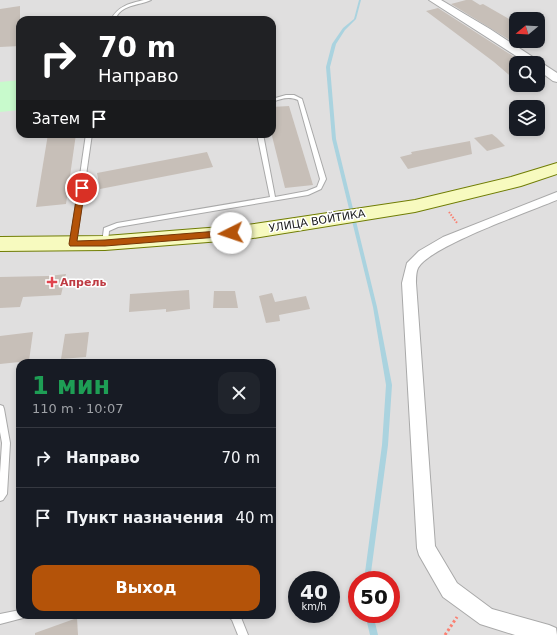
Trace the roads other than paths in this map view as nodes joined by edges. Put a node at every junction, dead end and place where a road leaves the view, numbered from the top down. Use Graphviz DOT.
graph roads {
  1 [pos="148,0"];
  2 [pos="434,0"];
  3 [pos="114,16"];
  4 [pos="524,56"];
  5 [pos="545,70"];
  6 [pos="557,78"];
  7 [pos="276,99"];
  8 [pos="88,138"];
  9 [pos="261,138"];
  10 [pos="557,168"];
  11 [pos="557,196"];
  12 [pos="273,199"];
  13 [pos="105,243"];
  14 [pos="0,244"];
  15 [pos="73,244"];
  16 [pos="0,409"];
  17 [pos="0,497"];
  18 [pos="16,616"];
  19 [pos="0,619"];
  20 [pos="237,619"];
  21 [pos="243,635"];
  22 [pos="549,635"];
  1 -- 3 [label="lane"];
  2 -- 4 [label="street"];
  5 -- 6 [label="street"];
  7 -- 12 [label="lane"];
  8 -- 15 [label="lane"];
  9 -- 12 [label="lane"];
  10 -- 13 [label="main road, УЛИЦА ВОЙТИКА"];
  11 -- 22 [label="street"];
  12 -- 13 [label="lane"];
  13 -- 15 [label="main road, УЛИЦА ВОЙТИКА"];
  14 -- 15 [label="main road, УЛИЦА ВОЙТИКА"];
  16 -- 17 [label="lane"];
  18 -- 19 [label="lane"];
  20 -- 21 [label="lane"];
}
